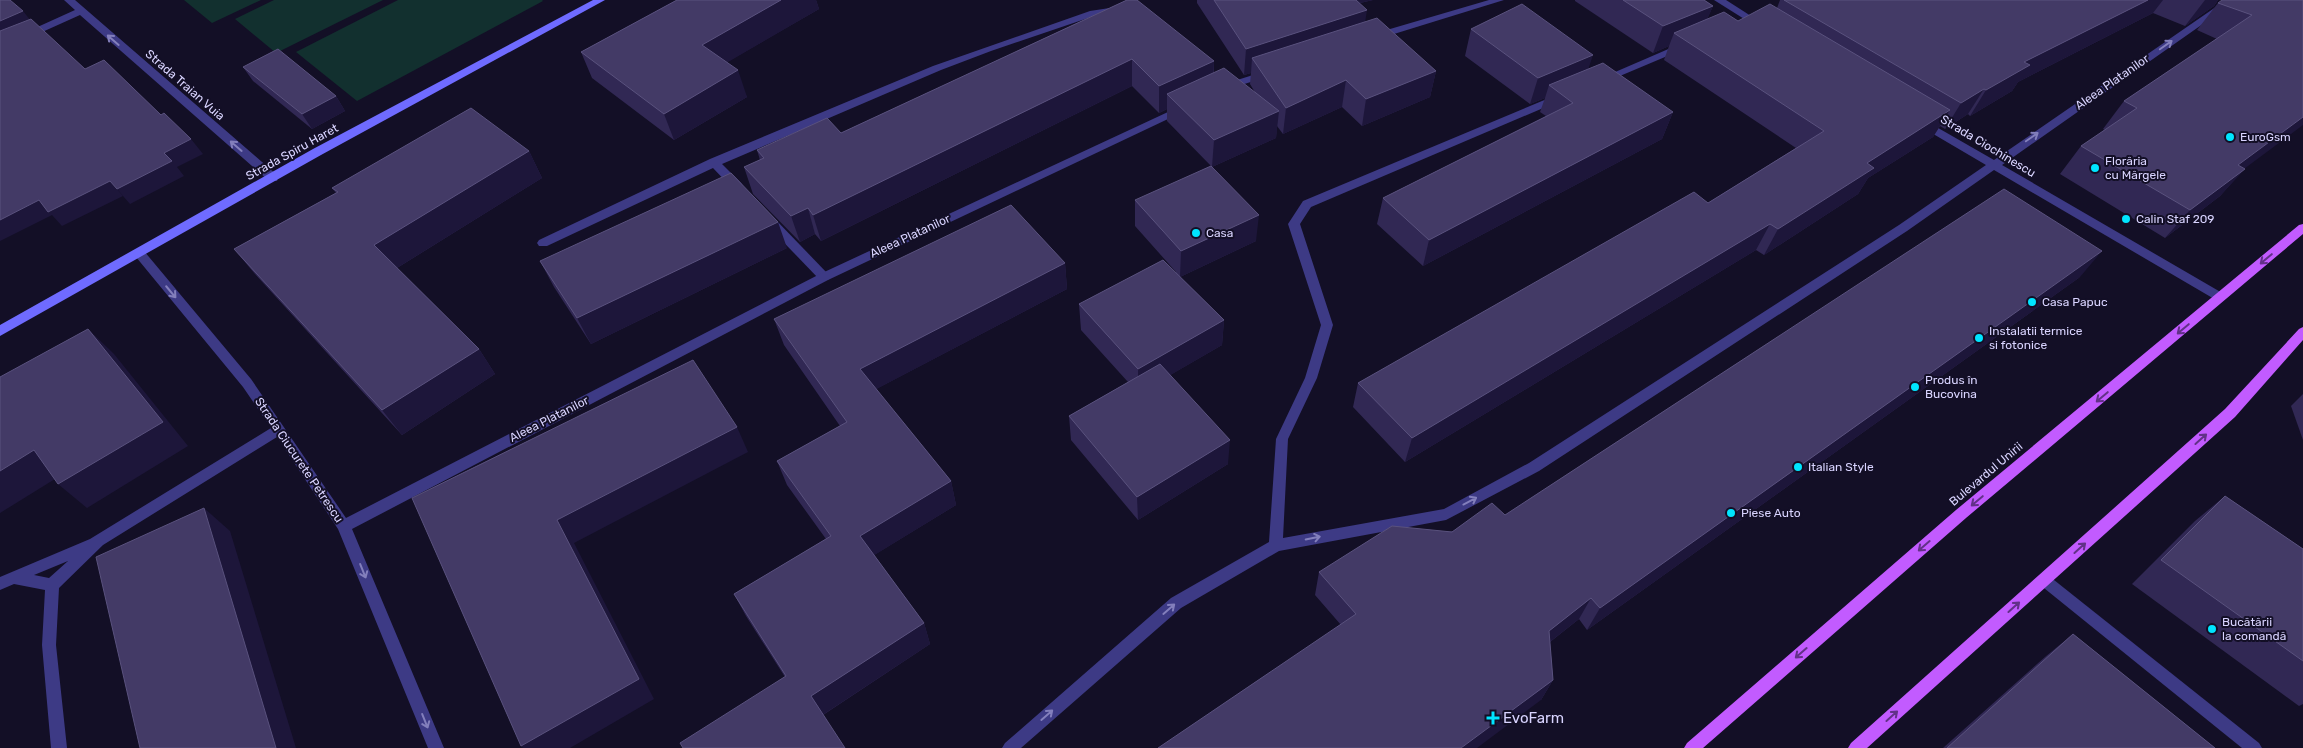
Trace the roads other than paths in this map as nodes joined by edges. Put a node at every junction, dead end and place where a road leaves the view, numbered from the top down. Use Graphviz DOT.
graph roads {
  1 [pos="69,0"];
  2 [pos="600,0"];
  3 [pos="1499,0"];
  4 [pos="1719,0"];
  5 [pos="2232,0"];
  6 [pos="1124,9"];
  7 [pos="81,11"];
  8 [pos="1774,34"];
  9 [pos="1369,39"];
  10 [pos="1694,42"];
  11 [pos="0,48"];
  12 [pos="1275,71"];
  13 [pos="1592,84"];
  14 [pos="1222,86"];
  15 [pos="1565,96"];
  16 [pos="1192,103"];
  17 [pos="1908,114"];
  18 [pos="714,162"];
  19 [pos="1992,165"];
  20 [pos="273,178"];
  21 [pos="748,198"];
  22 [pos="762,212"];
  23 [pos="2303,228"];
  24 [pos="543,242"];
  25 [pos="140,254"];
  26 [pos="824,277"];
  27 [pos="2220,297"];
  28 [pos="0,331"];
  29 [pos="2303,332"];
  30 [pos="278,430"];
  31 [pos="344,526"];
  32 [pos="98,541"];
  33 [pos="1276,545"];
  34 [pos="14,578"];
  35 [pos="2044,580"];
  36 [pos="0,584"];
  37 [pos="52,585"];
  38 [pos="59,748"];
  39 [pos="436,748"];
  40 [pos="1010,748"];
  41 [pos="1692,748"];
  42 [pos="1856,748"];
  43 [pos="2254,748"];
  1 -- 7 [label="street, Strada Traian Vuia"];
  2 -- 20 [label="street, Strada Spiru Haret"];
  3 -- 9 [label="street"];
  4 -- 8 [label="street"];
  19 -- 5 [label="street, Aleea Platanilor, one-way"];
  6 -- 18 [label="street"];
  7 -- 11 [label="street"];
  20 -- 7 [label="street, Strada Traian Vuia, one-way"];
  10 -- 13 [label="street"];
  12 -- 14 [label="street"];
  15 -- 33 [label="street"];
  16 -- 26 [label="street, Aleea Platanilor"];
  17 -- 19 [label="street, Strada Ciochinescu"];
  18 -- 21 [label="street"];
  18 -- 24 [label="street"];
  19 -- 27 [label="street, Strada Ciochinescu"];
  33 -- 19 [label="street, Aleea Platanilor, one-way"];
  20 -- 25 [label="street, Strada Spiru Haret"];
  22 -- 26 [label="street"];
  23 -- 27 [label="main road, Bulevardul Unirii, one-way"];
  25 -- 28 [label="street, Strada Spiru Haret"];
  25 -- 30 [label="street, Strada Ciucurete Petrescu, one-way"];
  26 -- 31 [label="street, Aleea Platanilor"];
  27 -- 41 [label="main road, Bulevardul Unirii, one-way"];
  35 -- 29 [label="main road, one-way"];
  30 -- 31 [label="street, Strada Ciucurete Petrescu"];
  30 -- 32 [label="street"];
  31 -- 39 [label="street, Strada Ciucurete Petrescu, one-way"];
  32 -- 34 [label="street"];
  32 -- 37 [label="street"];
  40 -- 33 [label="street, Aleea Platanilor, one-way"];
  34 -- 36 [label="street"];
  34 -- 37 [label="street"];
  42 -- 35 [label="main road, one-way"];
  35 -- 43 [label="street"];
  37 -- 38 [label="street"];
}
